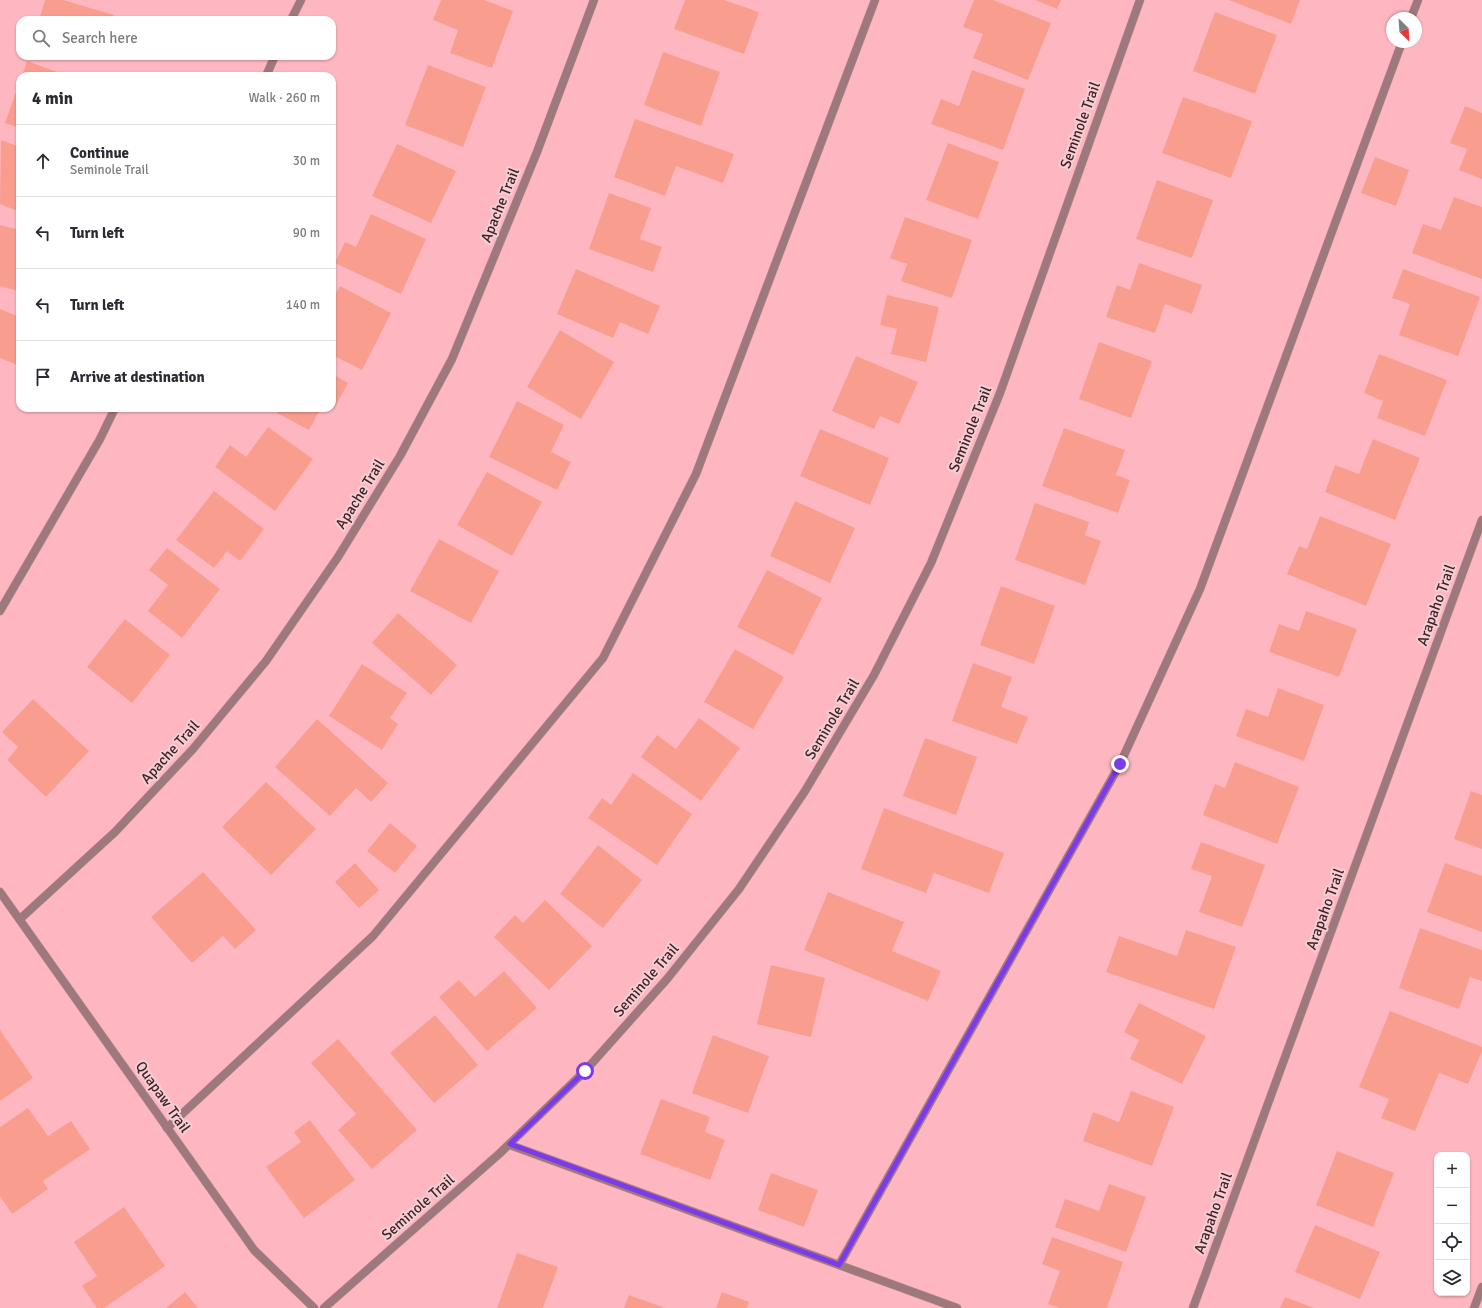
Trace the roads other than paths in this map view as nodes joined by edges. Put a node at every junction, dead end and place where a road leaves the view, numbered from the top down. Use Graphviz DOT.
graph roads {
  1 [pos="301,0"];
  2 [pos="594,0"];
  3 [pos="875,0"];
  4 [pos="1140,0"];
  5 [pos="1418,0"];
  6 [pos="1413,12"];
  7 [pos="293,16"];
  8 [pos="1400,48"];
  9 [pos="273,60"];
  10 [pos="268,72"];
  11 [pos="112,412"];
  12 [pos="1482,520"];
  13 [pos="0,611"];
  14 [pos="0,892"];
  15 [pos="20,919"];
  16 [pos="167,1128"];
  17 [pos="510,1144"];
  18 [pos="839,1265"];
  19 [pos="1482,1287"];
  20 [pos="314,1308"];
  21 [pos="324,1308"];
  22 [pos="957,1308"];
  23 [pos="1193,1308"];
  24 [pos="1474,1308"];
  1 -- 7 [label="street"];
  2 -- 15 [label="street, Apache Trail"];
  3 -- 16 [label="street"];
  4 -- 17 [label="street, Seminole Trail"];
  5 -- 6 [label="street"];
  8 -- 18 [label="street"];
  9 -- 10 [label="street"];
  11 -- 13 [label="street"];
  12 -- 23 [label="street, Arapaho Trail"];
  14 -- 15 [label="street, Quapaw Trail"];
  15 -- 16 [label="street, Quapaw Trail"];
  16 -- 20 [label="street, Quapaw Trail"];
  17 -- 18 [label="street"];
  17 -- 21 [label="street, Seminole Trail"];
  18 -- 22 [label="street"];
  19 -- 24 [label="street"];
}
